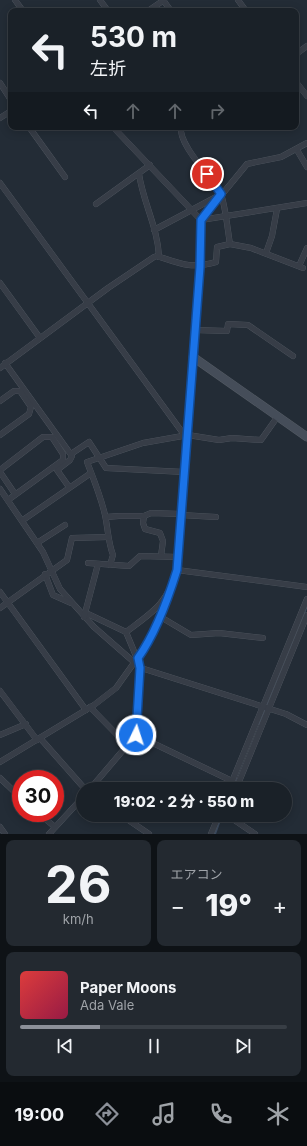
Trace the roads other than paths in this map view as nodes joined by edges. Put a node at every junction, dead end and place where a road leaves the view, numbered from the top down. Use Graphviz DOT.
graph roads {
  1 [pos="163,0"];
  2 [pos="152,8"];
  3 [pos="0,83"];
  4 [pos="299,86"];
  5 [pos="8,95"];
  6 [pos="307,96"];
  7 [pos="31,130"];
  8 [pos="116,130"];
  9 [pos="180,130"];
  10 [pos="307,143"];
  11 [pos="297,150"];
  12 [pos="150,165"];
  13 [pos="307,167"];
  14 [pos="139,174"];
  15 [pos="65,177"];
  16 [pos="0,183"];
  17 [pos="221,194"];
  18 [pos="307,203"];
  19 [pos="96,204"];
  20 [pos="277,209"];
  21 [pos="192,211"];
  22 [pos="225,218"];
  23 [pos="201,220"];
  24 [pos="154,230"];
  25 [pos="230,244"];
  26 [pos="307,248"];
  27 [pos="266,254"];
  28 [pos="159,257"];
  29 [pos="200,267"];
  30 [pos="0,284"];
  31 [pos="87,303"];
  32 [pos="195,330"];
  33 [pos="40,338"];
  34 [pos="293,356"];
  35 [pos="193,357"];
  36 [pos="5,363"];
  37 [pos="0,368"];
  38 [pos="0,401"];
  39 [pos="278,416"];
  40 [pos="0,435"];
  41 [pos="186,435"];
  42 [pos="307,437"];
  43 [pos="71,454"];
  44 [pos="101,457"];
  45 [pos="0,471"];
  46 [pos="184,472"];
  47 [pos="91,473"];
  48 [pos="69,487"];
  49 [pos="0,489"];
  50 [pos="15,494"];
  51 [pos="8,500"];
  52 [pos="181,514"];
  53 [pos="144,516"];
  54 [pos="106,517"];
  55 [pos="216,517"];
  56 [pos="22,520"];
  57 [pos="65,526"];
  58 [pos="108,537"];
  59 [pos="38,543"];
  60 [pos="161,556"];
  61 [pos="178,557"];
  62 [pos="88,563"];
  63 [pos="98,564"];
  64 [pos="110,565"];
  65 [pos="51,570"];
  66 [pos="177,570"];
  67 [pos="45,574"];
  68 [pos="307,587"];
  69 [pos="171,588"];
  70 [pos="0,592"];
  71 [pos="307,599"];
  72 [pos="8,602"];
  73 [pos="73,604"];
  74 [pos="0,608"];
  75 [pos="307,615"];
  76 [pos="160,616"];
  77 [pos="84,617"];
  78 [pos="126,632"];
  79 [pos="263,638"];
  80 [pos="135,662"];
  81 [pos="140,668"];
  82 [pos="0,691"];
  83 [pos="266,707"];
  84 [pos="88,708"];
  85 [pos="26,724"];
  86 [pos="307,726"];
  87 [pos="0,735"];
  88 [pos="136,735"];
  89 [pos="39,739"];
  90 [pos="127,745"];
  91 [pos="0,762"];
  92 [pos="0,778"];
  93 [pos="232,781"];
  94 [pos="79,782"];
  95 [pos="96,782"];
  96 [pos="239,782"];
  97 [pos="12,789"];
  98 [pos="76,805"];
  99 [pos="50,822"];
  100 [pos="131,822"];
  101 [pos="216,822"];
  102 [pos="237,822"];
  103 [pos="0,827"];
  104 [pos="56,827"];
  105 [pos="5,834"];
  106 [pos="49,834"];
  107 [pos="149,834"];
  108 [pos="211,834"];
  109 [pos="255,834"];
  1 -- 2 [label="street"];
  3 -- 5 [label="street"];
  4 -- 6 [label="street"];
  7 -- 15 [label="street"];
  8 -- 12 [label="street"];
  9 -- 17 [label="street"];
  10 -- 11 [label="street"];
  11 -- 13 [label="street"];
  11 -- 17 [label="street"];
  12 -- 14 [label="street"];
  12 -- 21 [label="street"];
  14 -- 19 [label="street"];
  14 -- 24 [label="street"];
  16 -- 31 [label="street"];
  17 -- 21 [label="street"];
  17 -- 22 [label="street"];
  17 -- 23 [label="street"];
  18 -- 20 [label="street"];
  20 -- 22 [label="street"];
  20 -- 27 [label="street"];
  21 -- 23 [label="street"];
  21 -- 24 [label="street"];
  22 -- 23 [label="street"];
  22 -- 25 [label="street"];
  23 -- 29 [label="street"];
  24 -- 28 [label="street"];
  25 -- 27 [label="street"];
  25 -- 29 [label="street"];
  26 -- 27 [label="street"];
  28 -- 29 [label="street"];
  28 -- 31 [label="street"];
  29 -- 32 [label="street"];
  30 -- 33 [label="street"];
  31 -- 33 [label="street"];
  31 -- 41 [label="street"];
  32 -- 34 [label="street"];
  32 -- 35 [label="street"];
  33 -- 36 [label="street"];
  35 -- 39 [label="street"];
  35 -- 41 [label="street"];
  36 -- 37 [label="street"];
  36 -- 43 [label="street"];
  38 -- 40 [label="street"];
  39 -- 41 [label="street"];
  39 -- 42 [label="street"];
  41 -- 44 [label="street"];
  41 -- 46 [label="street"];
  43 -- 44 [label="street"];
  43 -- 48 [label="street"];
  44 -- 46 [label="street"];
  44 -- 47 [label="street"];
  45 -- 50 [label="street"];
  45 -- 50 [label="street"];
  46 -- 52 [label="street"];
  47 -- 48 [label="street"];
  47 -- 54 [label="street"];
  48 -- 56 [label="street"];
  49 -- 51 [label="street"];
  50 -- 51 [label="street"];
  51 -- 56 [label="street"];
  52 -- 53 [label="street"];
  52 -- 55 [label="street"];
  52 -- 61 [label="street"];
  53 -- 54 [label="street"];
  53 -- 60 [label="street"];
  54 -- 58 [label="street"];
  56 -- 59 [label="street"];
  57 -- 59 [label="street"];
  58 -- 64 [label="street"];
  58 -- 65 [label="street"];
  59 -- 65 [label="street"];
  60 -- 61 [label="street"];
  60 -- 64 [label="street"];
  61 -- 66 [label="street"];
  62 -- 63 [label="street"];
  63 -- 64 [label="street"];
  63 -- 77 [label="street"];
  65 -- 67 [label="street"];
  65 -- 73 [label="street"];
  66 -- 68 [label="street"];
  66 -- 69 [label="street"];
  67 -- 72 [label="street"];
  67 -- 73 [label="street"];
  69 -- 76 [label="street"];
  69 -- 78 [label="street"];
  70 -- 72 [label="street"];
  71 -- 83 [label="street"];
  72 -- 74 [label="street"];
  72 -- 84 [label="street"];
  73 -- 77 [label="street"];
  75 -- 83 [label="street"];
  76 -- 79 [label="street"];
  76 -- 80 [label="street"];
  77 -- 78 [label="street"];
  77 -- 80 [label="street"];
  78 -- 80 [label="street"];
  80 -- 81 [label="street"];
  80 -- 84 [label="street"];
  81 -- 83 [label="street"];
  81 -- 88 [label="street"];
  82 -- 85 [label="street"];
  83 -- 86 [label="street"];
  83 -- 93 [label="street"];
  83 -- 96 [label="street"];
  84 -- 89 [label="street"];
  84 -- 90 [label="street"];
  85 -- 87 [label="street"];
  85 -- 89 [label="street"];
  88 -- 90 [label="street"];
  88 -- 93 [label="street"];
  89 -- 91 [label="street"];
  89 -- 94 [label="street"];
  90 -- 95 [label="street"];
  92 -- 97 [label="street"];
  98 -- 104 [label="street"];
  99 -- 104 [label="street"];
  100 -- 107 [label="street"];
  101 -- 108 [label="street"];
  102 -- 109 [label="street"];
  103 -- 105 [label="street"];
  104 -- 106 [label="street"];
}
